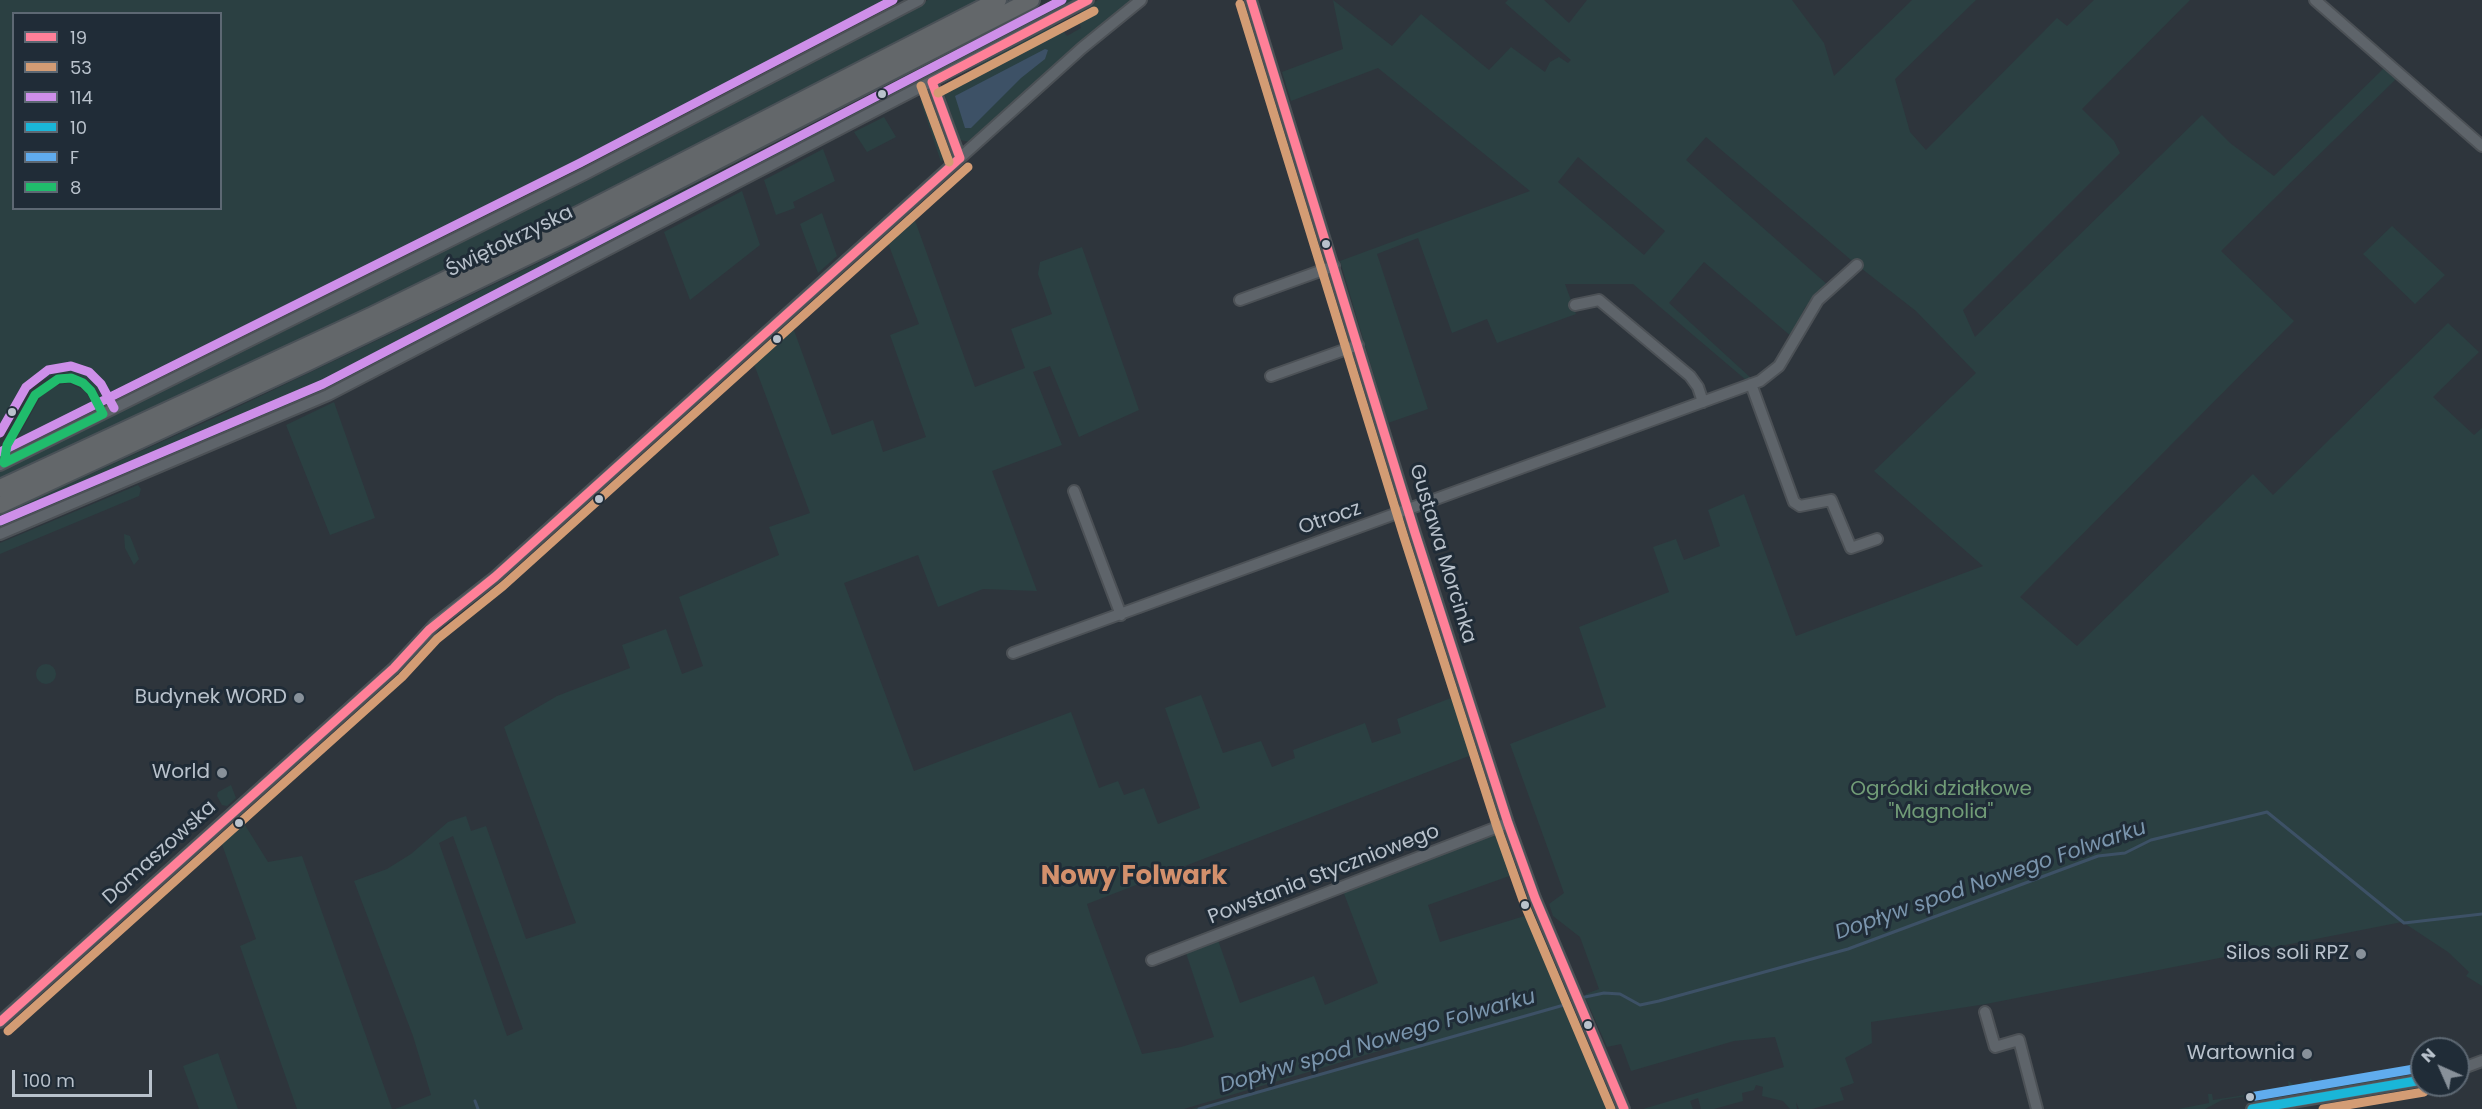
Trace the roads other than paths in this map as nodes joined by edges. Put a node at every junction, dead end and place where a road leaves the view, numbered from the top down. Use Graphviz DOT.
graph roads {
  1 [pos="919,0"];
  2 [pos="998,0"];
  3 [pos="1031,0"];
  4 [pos="1088,0"];
  5 [pos="1141,0"];
  6 [pos="1251,0"];
  7 [pos="2315,0"];
  8 [pos="932,82"];
  9 [pos="2482,146"];
  10 [pos="960,158"];
  11 [pos="1857,265"];
  12 [pos="1334,266"];
  13 [pos="1240,300"];
  14 [pos="1575,306"];
  15 [pos="1358,345"];
  16 [pos="1270,376"];
  17 [pos="1755,383"];
  18 [pos="1703,402"];
  19 [pos="0,465"];
  20 [pos="0,488"];
  21 [pos="1074,491"];
  22 [pos="0,505"];
  23 [pos="1409,510"];
  24 [pos="0,534"];
  25 [pos="1877,539"];
  26 [pos="1121,615"];
  27 [pos="1013,653"];
  28 [pos="1508,823"];
  29 [pos="1152,960"];
  30 [pos="1985,1012"];
  31 [pos="0,1022"];
  32 [pos="2410,1082"];
  33 [pos="2296,1105"];
  34 [pos="1624,1109"];
  35 [pos="2037,1109"];
  36 [pos="2252,1109"];
  1 -- 19 [label="street"];
  2 -- 20 [label="highway, Świętokrzyska"];
  3 -- 22 [label="highway, Świętokrzyska"];
  4 -- 8 [label="street"];
  5 -- 10 [label="street, Domaszowska"];
  6 -- 12 [label="street, Gustawa Morcinka"];
  7 -- 9 [label="street"];
  8 -- 10 [label="street"];
  8 -- 24 [label="street"];
  10 -- 31 [label="street, Domaszowska"];
  11 -- 17 [label="street"];
  12 -- 13 [label="street"];
  12 -- 15 [label="street, Gustawa Morcinka"];
  14 -- 18 [label="street"];
  15 -- 16 [label="street"];
  15 -- 23 [label="street, Gustawa Morcinka"];
  17 -- 18 [label="street, Otrocz"];
  17 -- 25 [label="street"];
  18 -- 23 [label="street, Otrocz"];
  21 -- 26 [label="street"];
  23 -- 26 [label="street, Otrocz"];
  23 -- 28 [label="street, Gustawa Morcinka"];
  26 -- 27 [label="street, Otrocz"];
  28 -- 29 [label="street, Powstania Styczniowego"];
  28 -- 34 [label="street, Gustawa Morcinka"];
  30 -- 35 [label="street"];
  32 -- 33 [label="street"];
  33 -- 36 [label="street"];
}
